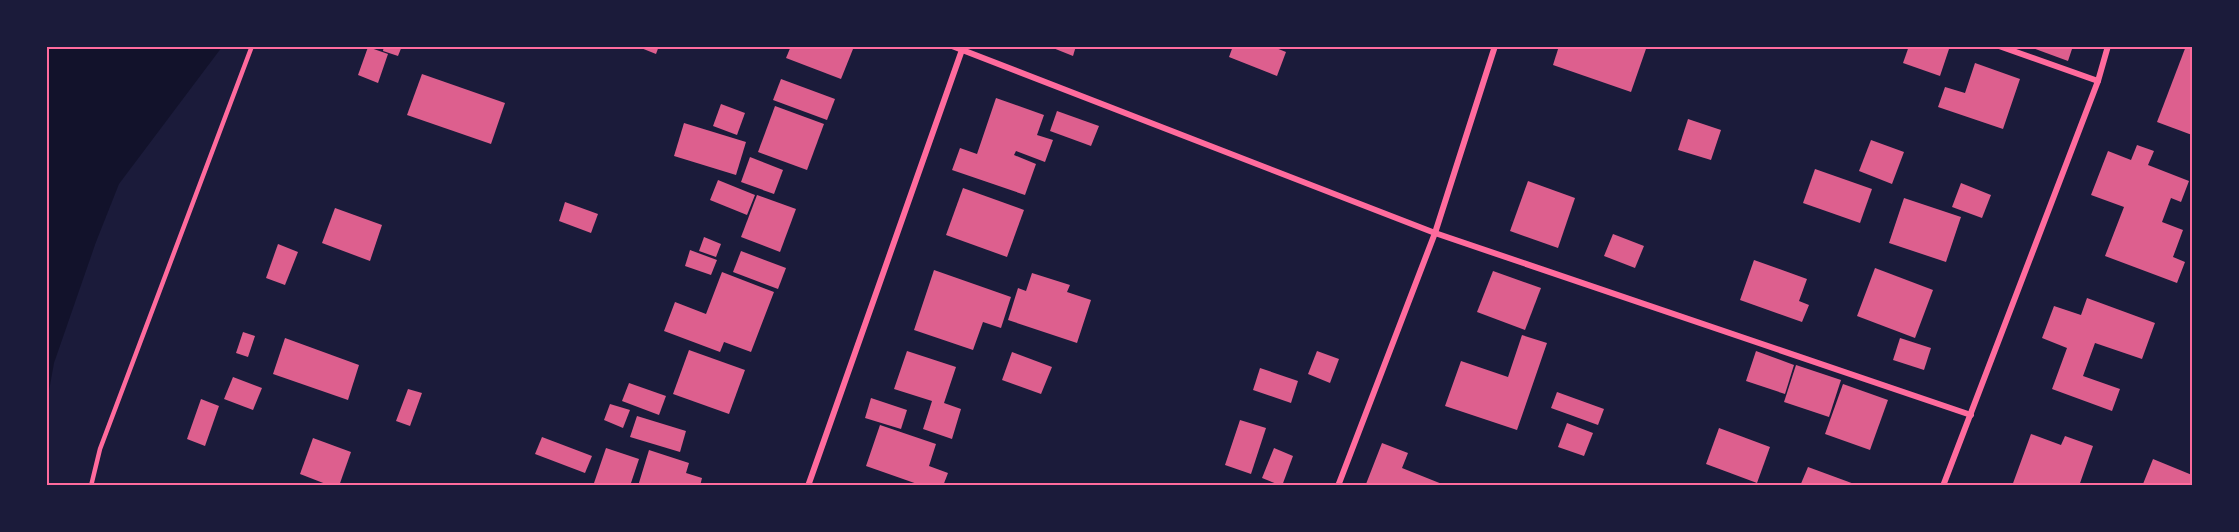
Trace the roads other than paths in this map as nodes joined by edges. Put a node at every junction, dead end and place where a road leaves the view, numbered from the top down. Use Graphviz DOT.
graph roads {
  1 [pos="252,46"];
  2 [pos="952,46"];
  3 [pos="1495,46"];
  4 [pos="1999,46"];
  5 [pos="2108,46"];
  6 [pos="962,48"];
  7 [pos="2098,81"];
  8 [pos="1435,233"];
  9 [pos="1971,415"];
  10 [pos="91,486"];
  11 [pos="807,486"];
  12 [pos="1338,486"];
  13 [pos="1943,486"];
  1 -- 10 [label="lane"];
  2 -- 6 [label="street"];
  3 -- 8 [label="street"];
  4 -- 7 [label="street"];
  5 -- 7 [label="street"];
  6 -- 8 [label="street"];
  6 -- 11 [label="street"];
  7 -- 9 [label="street"];
  8 -- 9 [label="street"];
  8 -- 12 [label="street"];
  9 -- 13 [label="street"];
}
